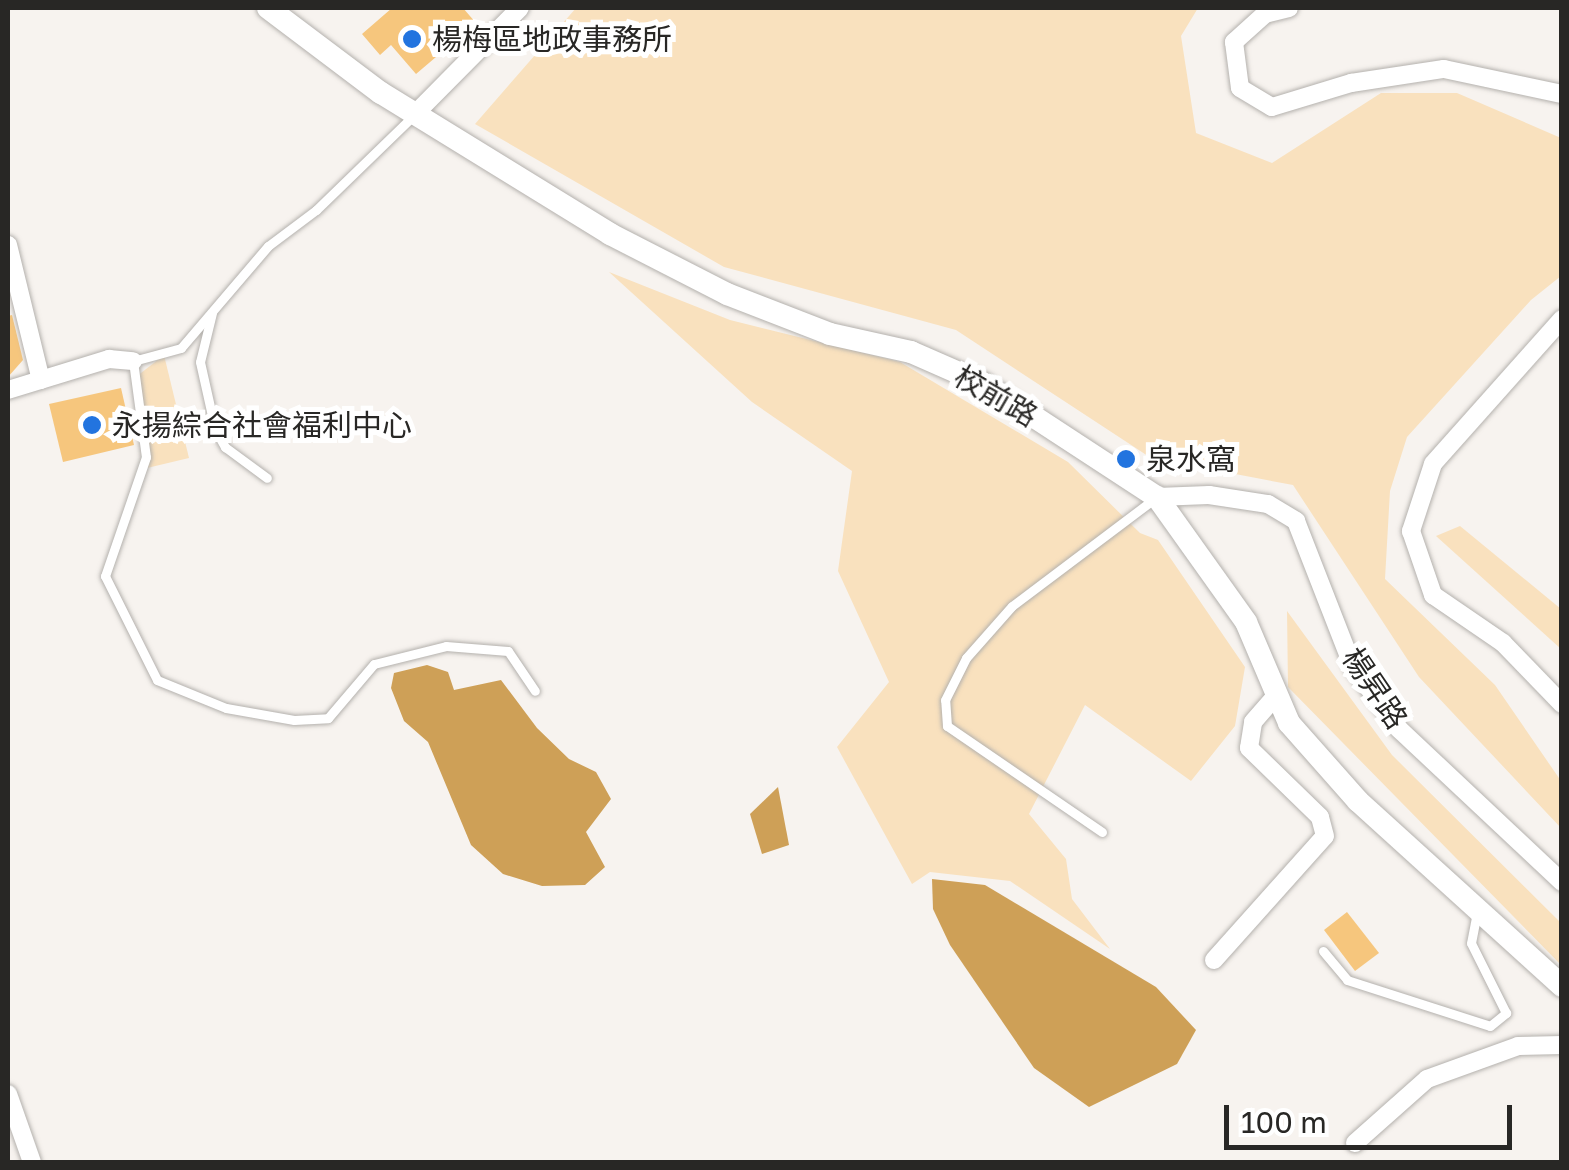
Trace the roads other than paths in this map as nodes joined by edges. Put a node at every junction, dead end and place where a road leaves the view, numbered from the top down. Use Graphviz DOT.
graph roads {
  1 [pos="268,8"];
  2 [pos="520,8"];
  3 [pos="1289,8"];
  4 [pos="1562,94"];
  5 [pos="415,114"];
  6 [pos="8,244"];
  7 [pos="214,306"];
  8 [pos="1562,318"];
  9 [pos="133,361"];
  10 [pos="41,380"];
  11 [pos="8,390"];
  12 [pos="267,478"];
  13 [pos="1156,497"];
  14 [pos="535,691"];
  15 [pos="1277,694"];
  16 [pos="1562,704"];
  17 [pos="1102,832"];
  18 [pos="1562,882"];
  19 [pos="1478,909"];
  20 [pos="1323,951"];
  21 [pos="1214,960"];
  22 [pos="1562,986"];
  23 [pos="1562,1046"];
  24 [pos="8,1094"];
  25 [pos="1354,1143"];
  26 [pos="32,1162"];
  1 -- 5 [label="street, 校前路"];
  2 -- 5 [label="street"];
  3 -- 4 [label="street"];
  5 -- 7 [label="lane"];
  5 -- 13 [label="street, 校前路"];
  6 -- 10 [label="street"];
  7 -- 9 [label="lane"];
  7 -- 12 [label="lane"];
  8 -- 16 [label="street"];
  9 -- 10 [label="street"];
  9 -- 14 [label="lane"];
  10 -- 11 [label="street"];
  13 -- 15 [label="street, 校前路"];
  13 -- 17 [label="lane"];
  13 -- 18 [label="street, 楊昇路"];
  15 -- 19 [label="street, 校前路"];
  15 -- 21 [label="street"];
  19 -- 20 [label="lane"];
  19 -- 22 [label="street, 校前路"];
  23 -- 25 [label="street"];
  24 -- 26 [label="street"];
}
